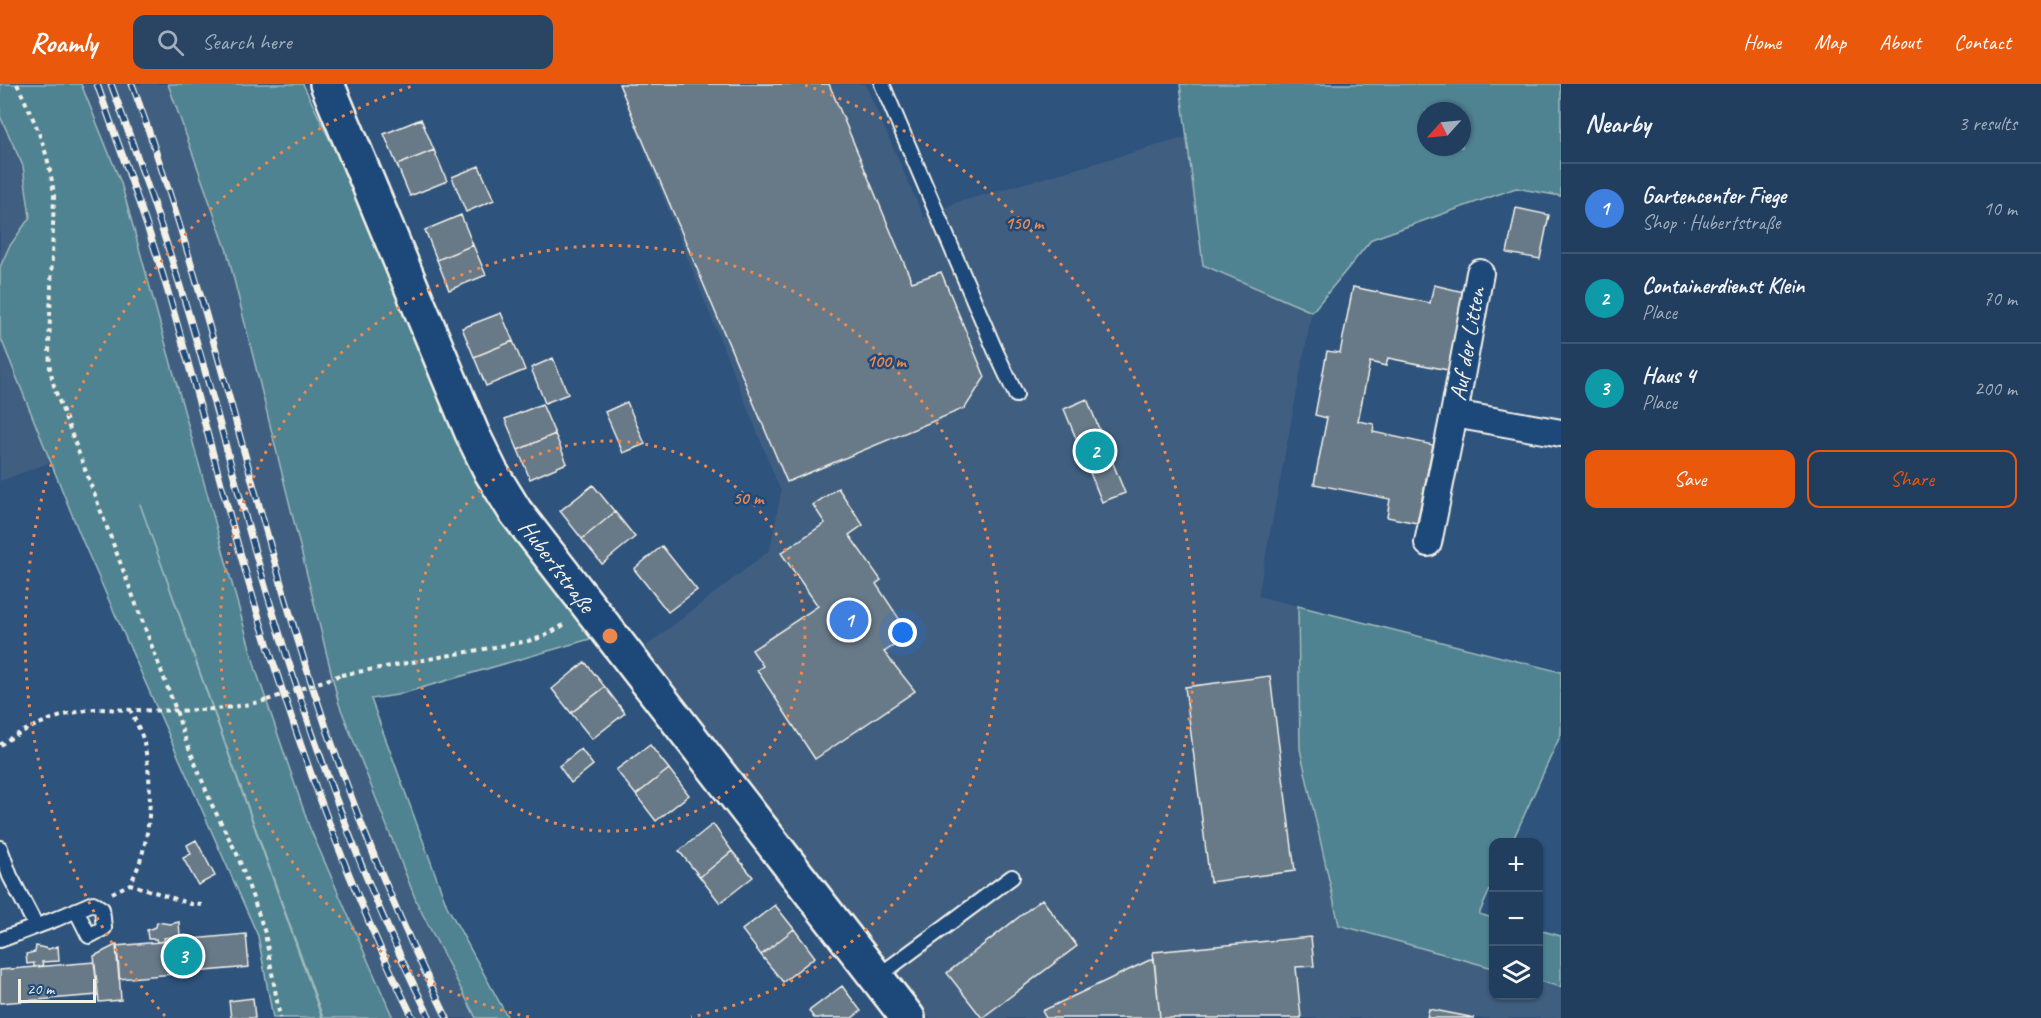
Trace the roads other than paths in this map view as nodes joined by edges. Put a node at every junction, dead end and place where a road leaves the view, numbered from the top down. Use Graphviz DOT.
graph roads {
  1 [pos="327,84"];
  2 [pos="882,84"];
  3 [pos="1480,273"];
  4 [pos="1016,395"];
  5 [pos="1454,414"];
  6 [pos="1561,433"];
  7 [pos="1428,543"];
  8 [pos="0,848"];
  9 [pos="1012,877"];
  10 [pos="76,910"];
  11 [pos="36,926"];
  12 [pos="0,940"];
  13 [pos="877,977"];
  14 [pos="908,1018"];
  1 -- 13 [label="street, Hubertstraße"];
  2 -- 4 [label="lane"];
  3 -- 5 [label="street, Auf der Litten"];
  5 -- 6 [label="street, Auf der Litten"];
  5 -- 7 [label="street, Auf der Litten"];
  8 -- 11 [label="lane"];
  9 -- 13 [label="lane"];
  10 -- 11 [label="lane"];
  11 -- 12 [label="lane"];
  13 -- 14 [label="street, Hubertstraße"];
}
